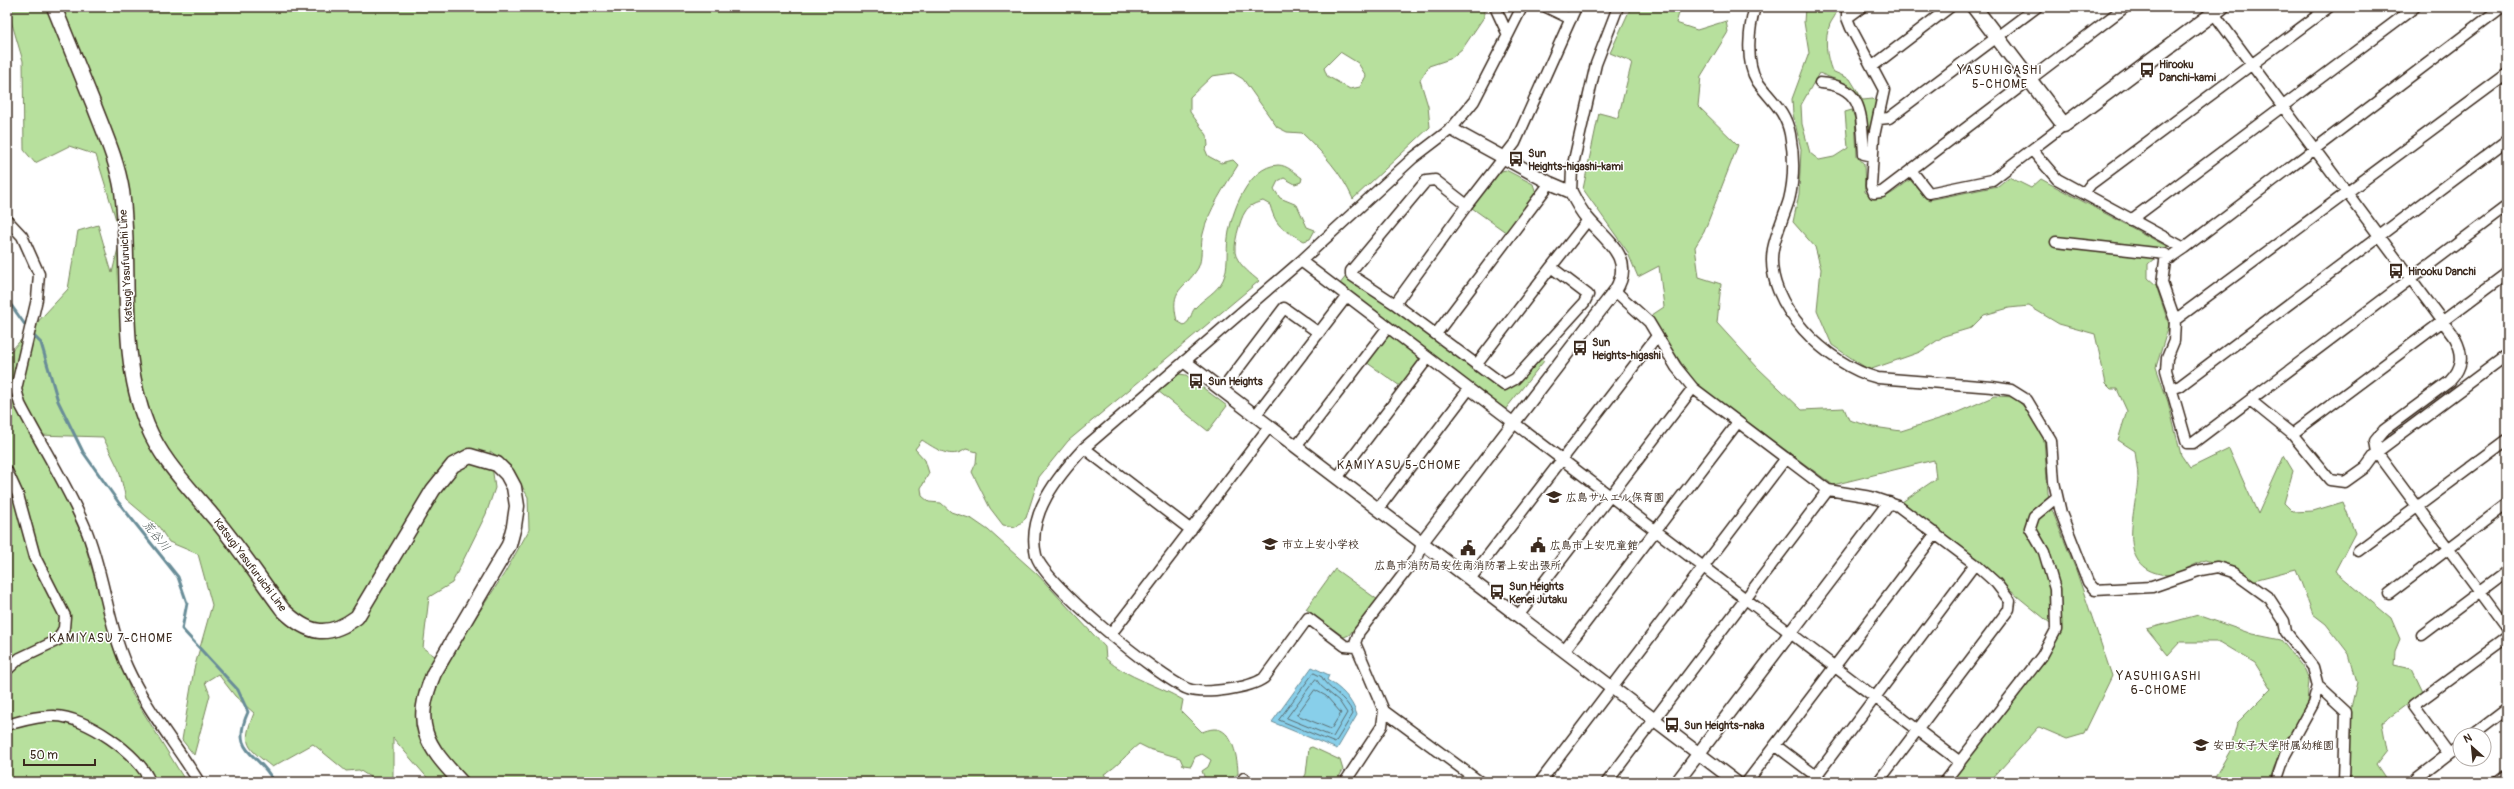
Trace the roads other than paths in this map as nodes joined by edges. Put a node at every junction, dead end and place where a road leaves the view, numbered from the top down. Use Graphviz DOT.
graph roads {
  1 [pos="54,7"];
  2 [pos="1495,7"];
  3 [pos="1522,7"];
  4 [pos="1546,7"];
  5 [pos="1576,7"];
  6 [pos="1618,7"];
  7 [pos="1755,7"];
  8 [pos="1847,7"];
  9 [pos="1862,7"];
  10 [pos="1950,7"];
  11 [pos="1974,7"];
  12 [pos="2037,7"];
  13 [pos="2125,7"];
  14 [pos="2329,7"];
  15 [pos="2415,7"];
  16 [pos="2502,7"];
  17 [pos="2215,9"];
  18 [pos="1847,18"];
  19 [pos="1571,19"];
  20 [pos="1508,34"];
  21 [pos="1997,37"];
  22 [pos="2252,65"];
  23 [pos="1873,66"];
  24 [pos="2507,74"];
  25 [pos="2028,80"];
  26 [pos="1820,83"];
  27 [pos="2283,108"];
  28 [pos="1879,119"];
  29 [pos="2064,125"];
  30 [pos="1451,129"];
  31 [pos="2507,140"];
  32 [pos="2032,150"];
  33 [pos="2315,150"];
  34 [pos="1873,156"];
  35 [pos="1503,157"];
  36 [pos="1911,170"];
  37 [pos="1550,184"];
  38 [pos="1571,192"];
  39 [pos="2347,192"];
  40 [pos="2084,193"];
  41 [pos="1467,205"];
  42 [pos="2507,206"];
  43 [pos="7,220"];
  44 [pos="1588,220"];
  45 [pos="2131,220"];
  46 [pos="2379,235"];
  47 [pos="2056,242"];
  48 [pos="2184,248"];
  49 [pos="2170,258"];
  50 [pos="1301,261"];
  51 [pos="1551,267"];
  52 [pos="2507,273"];
  53 [pos="2410,278"];
  54 [pos="1615,291"];
  55 [pos="1347,296"];
  56 [pos="1395,304"];
  57 [pos="2175,320"];
  58 [pos="2442,321"];
  59 [pos="1388,327"];
  60 [pos="1318,333"];
  61 [pos="1436,334"];
  62 [pos="1657,336"];
  63 [pos="2507,355"];
  64 [pos="1428,358"];
  65 [pos="1185,362"];
  66 [pos="1477,364"];
  67 [pos="1693,388"];
  68 [pos="2171,389"];
  69 [pos="1222,390"];
  70 [pos="1469,390"];
  71 [pos="2250,400"];
  72 [pos="1255,416"];
  73 [pos="1738,422"];
  74 [pos="1514,423"];
  75 [pos="1269,427"];
  76 [pos="2292,434"];
  77 [pos="2507,440"];
  78 [pos="1296,447"];
  79 [pos="1084,448"];
  80 [pos="2377,452"];
  81 [pos="1786,458"];
  82 [pos="1562,460"];
  83 [pos="7,471"];
  84 [pos="1337,478"];
  85 [pos="1828,490"];
  86 [pos="1610,496"];
  87 [pos="2057,497"];
  88 [pos="1889,503"];
  89 [pos="2507,504"];
  90 [pos="2417,507"];
  91 [pos="1378,509"];
  92 [pos="1191,530"];
  93 [pos="1656,530"];
  94 [pos="1936,533"];
  95 [pos="1422,542"];
  96 [pos="2448,548"];
  97 [pos="2358,551"];
  98 [pos="1975,564"];
  99 [pos="1703,566"];
  100 [pos="2507,571"];
  101 [pos="1470,579"];
  102 [pos="2480,591"];
  103 [pos="2389,594"];
  104 [pos="1746,599"];
  105 [pos="1518,616"];
  106 [pos="2507,628"];
  107 [pos="1790,632"];
  108 [pos="1111,634"];
  109 [pos="2422,634"];
  110 [pos="2507,637"];
  111 [pos="1356,647"];
  112 [pos="1564,651"];
  113 [pos="1835,666"];
  114 [pos="7,670"];
  115 [pos="2318,686"];
  116 [pos="1612,687"];
  117 [pos="1876,697"];
  118 [pos="2507,709"];
  119 [pos="1384,711"];
  120 [pos="1654,720"];
  121 [pos="7,725"];
  122 [pos="2483,727"];
  123 [pos="1918,729"];
  124 [pos="1775,745"];
  125 [pos="2452,751"];
  126 [pos="1698,753"];
  127 [pos="2448,754"];
  128 [pos="1960,762"];
  129 [pos="2507,775"];
  130 [pos="1820,779"];
  131 [pos="1348,781"];
  132 [pos="150,782"];
  133 [pos="199,782"];
  134 [pos="461,782"];
  135 [pos="1480,782"];
  136 [pos="1540,782"];
  137 [pos="1607,782"];
  138 [pos="1677,782"];
  139 [pos="1736,782"];
  140 [pos="1747,782"];
  141 [pos="1878,782"];
  142 [pos="1944,782"];
  143 [pos="2276,782"];
  144 [pos="2344,782"];
  145 [pos="2418,782"];
  146 [pos="2498,782"];
  1 -- 134 [label="main road, Katsugi Yasufuruichi Line"];
  2 -- 20 [label="street"];
  3 -- 20 [label="street"];
  4 -- 19 [label="street"];
  5 -- 19 [label="street"];
  6 -- 38 [label="street"];
  7 -- 87 [label="street"];
  8 -- 18 [label="street"];
  9 -- 18 [label="street"];
  10 -- 23 [label="street"];
  11 -- 21 [label="main road"];
  12 -- 21 [label="street"];
  13 -- 25 [label="street"];
  14 -- 22 [label="street"];
  15 -- 27 [label="street"];
  16 -- 33 [label="street"];
  17 -- 22 [label="street"];
  17 -- 29 [label="main road"];
  18 -- 23 [label="street"];
  19 -- 35 [label="street"];
  20 -- 30 [label="street"];
  21 -- 25 [label="main road"];
  21 -- 28 [label="street"];
  22 -- 27 [label="street"];
  22 -- 40 [label="street"];
  23 -- 28 [label="street"];
  24 -- 39 [label="street"];
  25 -- 29 [label="main road"];
  25 -- 36 [label="street"];
  26 -- 34 [label="street"];
  27 -- 33 [label="street"];
  27 -- 45 [label="street"];
  28 -- 34 [label="street"];
  29 -- 32 [label="street"];
  30 -- 35 [label="street"];
  30 -- 50 [label="street"];
  31 -- 46 [label="street"];
  32 -- 36 [label="street"];
  32 -- 40 [label="street"];
  33 -- 39 [label="street"];
  33 -- 48 [label="street"];
  34 -- 36 [label="street"];
  35 -- 37 [label="street"];
  35 -- 41 [label="street"];
  37 -- 38 [label="street"];
  37 -- 61 [label="street"];
  38 -- 44 [label="street"];
  39 -- 46 [label="street"];
  39 -- 57 [label="street"];
  40 -- 45 [label="street"];
  41 -- 56 [label="street"];
  41 -- 56 [label="street"];
  42 -- 53 [label="street"];
  43 -- 133 [label="street"];
  44 -- 51 [label="street"];
  44 -- 54 [label="street"];
  45 -- 48 [label="street"];
  46 -- 53 [label="street"];
  46 -- 68 [label="street"];
  47 -- 49 [label="street"];
  48 -- 49 [label="street"];
  49 -- 57 [label="street"];
  50 -- 55 [label="street"];
  50 -- 65 [label="street"];
  51 -- 66 [label="street"];
  51 -- 66 [label="street"];
  52 -- 58 [label="street"];
  53 -- 58 [label="street"];
  53 -- 71 [label="street"];
  54 -- 62 [label="street"];
  54 -- 74 [label="street"];
  55 -- 59 [label="street"];
  55 -- 60 [label="street"];
  56 -- 61 [label="street"];
  57 -- 68 [label="street"];
  58 -- 76 [label="street"];
  58 -- 80 [label="street"];
  59 -- 64 [label="street"];
  59 -- 78 [label="street"];
  60 -- 69 [label="street"];
  60 -- 72 [label="street"];
  61 -- 66 [label="street"];
  62 -- 67 [label="street"];
  62 -- 82 [label="street"];
  63 -- 80 [label="street"];
  64 -- 70 [label="street"];
  64 -- 84 [label="street"];
  65 -- 69 [label="street"];
  65 -- 79 [label="street"];
  67 -- 73 [label="street"];
  67 -- 86 [label="street"];
  68 -- 71 [label="street"];
  69 -- 72 [label="street"];
  70 -- 74 [label="street"];
  70 -- 91 [label="street"];
  71 -- 76 [label="street"];
  72 -- 75 [label="street"];
  73 -- 81 [label="street"];
  73 -- 93 [label="street"];
  74 -- 82 [label="street"];
  74 -- 95 [label="street"];
  75 -- 78 [label="street"];
  75 -- 92 [label="street"];
  76 -- 80 [label="street"];
  77 -- 90 [label="street"];
  78 -- 84 [label="street"];
  79 -- 92 [label="street"];
  79 -- 108 [label="street"];
  80 -- 90 [label="street"];
  81 -- 85 [label="street"];
  81 -- 99 [label="street"];
  82 -- 86 [label="street"];
  82 -- 101 [label="street"];
  83 -- 114 [label="street"];
  84 -- 91 [label="street"];
  85 -- 88 [label="street"];
  85 -- 104 [label="street"];
  86 -- 93 [label="street"];
  86 -- 105 [label="street"];
  87 -- 115 [label="street"];
  87 -- 128 [label="street"];
  88 -- 94 [label="street"];
  88 -- 107 [label="street"];
  89 -- 96 [label="street"];
  90 -- 96 [label="street"];
  90 -- 97 [label="street"];
  91 -- 95 [label="street"];
  92 -- 108 [label="street"];
  93 -- 99 [label="street"];
  93 -- 112 [label="street"];
  94 -- 98 [label="street"];
  94 -- 113 [label="street"];
  95 -- 101 [label="street"];
  95 -- 111 [label="street"];
  96 -- 102 [label="street"];
  96 -- 103 [label="street"];
  98 -- 117 [label="street"];
  98 -- 123 [label="street"];
  99 -- 104 [label="street"];
  99 -- 116 [label="street"];
  100 -- 102 [label="street"];
  101 -- 105 [label="street"];
  102 -- 106 [label="street"];
  102 -- 109 [label="street"];
  104 -- 107 [label="street"];
  104 -- 120 [label="street"];
  105 -- 112 [label="street"];
  107 -- 113 [label="street"];
  107 -- 126 [label="street"];
  108 -- 111 [label="street"];
  110 -- 127 [label="street"];
  111 -- 119 [label="street"];
  112 -- 116 [label="street"];
  113 -- 117 [label="street"];
  113 -- 124 [label="street"];
  115 -- 143 [label="street"];
  115 -- 144 [label="street"];
  116 -- 120 [label="street"];
  116 -- 136 [label="street"];
  117 -- 123 [label="street"];
  117 -- 130 [label="street"];
  118 -- 122 [label="street"];
  119 -- 131 [label="street"];
  119 -- 135 [label="street"];
  120 -- 126 [label="street"];
  120 -- 137 [label="street"];
  121 -- 132 [label="street"];
  123 -- 128 [label="street"];
  123 -- 141 [label="street"];
  124 -- 130 [label="street"];
  124 -- 140 [label="street"];
  125 -- 127 [label="street"];
  126 -- 138 [label="street"];
  126 -- 139 [label="street"];
  127 -- 145 [label="street"];
  128 -- 142 [label="street"];
  129 -- 146 [label="street"];
}
